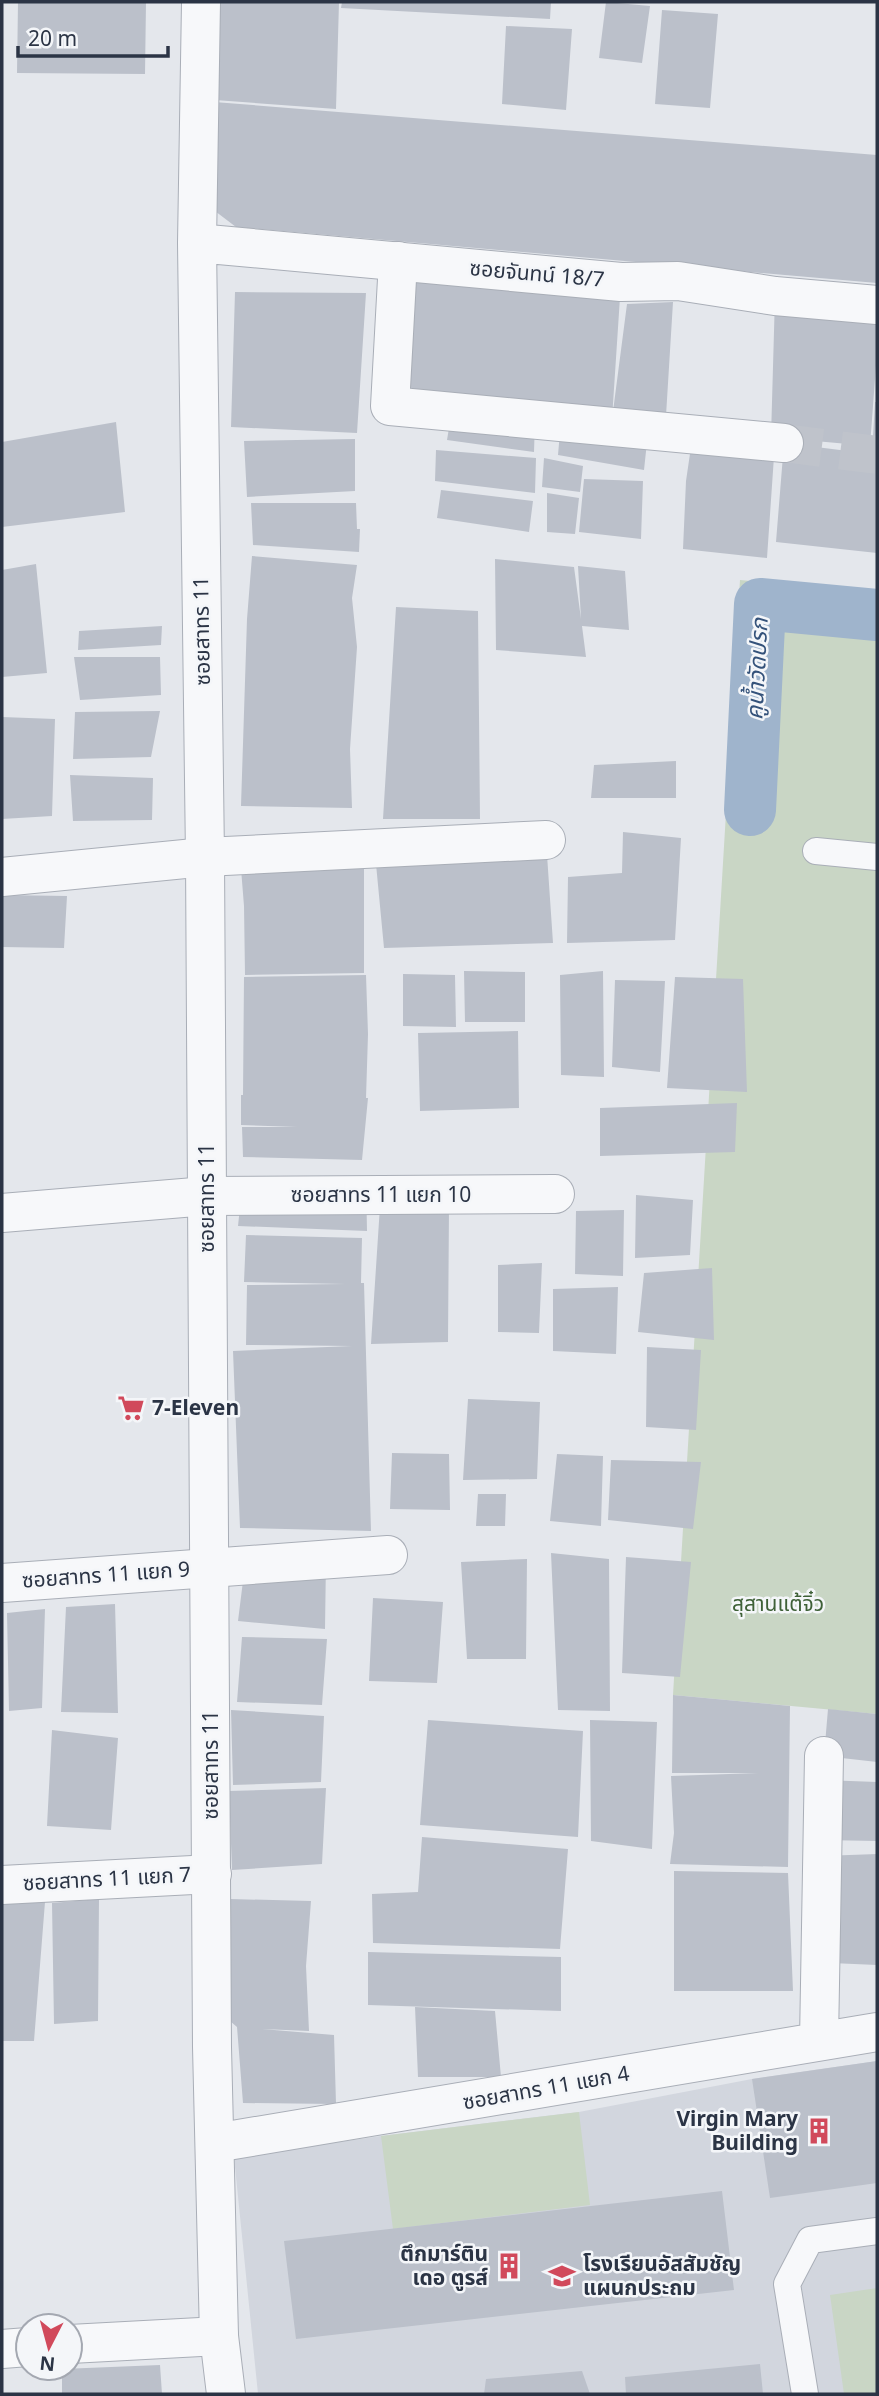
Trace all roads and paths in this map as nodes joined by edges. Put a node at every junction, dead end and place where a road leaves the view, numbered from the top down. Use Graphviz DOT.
graph roads {
  1 [pos="201,2"];
  2 [pos="197,243"];
  3 [pos="398,261"];
  4 [pos="877,305"];
  5 [pos="784,443"];
  6 [pos="546,840"];
  7 [pos="816,851"];
  8 [pos="205,857"];
  9 [pos="877,857"];
  10 [pos="2,877"];
  11 [pos="555,1194"];
  12 [pos="207,1196"];
  13 [pos="2,1213"];
  14 [pos="388,1555"];
  15 [pos="211,1567"];
  16 [pos="2,1583"];
  17 [pos="824,1756"];
  18 [pos="212,1874"];
  19 [pos="2,1885"];
  20 [pos="877,2032"];
  21 [pos="819,2041"];
  22 [pos="215,2143"];
  23 [pos="877,2231"];
  24 [pos="219,2336"];
  25 [pos="84,2343"];
  26 [pos="226,2394"];
  27 [pos="805,2394"];
  1 -- 2 [label="street, ซอยสาทร 11"];
  2 -- 3 [label="street, ซอยจันทน์ 18/7"];
  2 -- 8 [label="street, ซอยสาทร 11"];
  3 -- 4 [label="street, ซอยจันทน์ 18/7"];
  3 -- 5 [label="street"];
  6 -- 8 [label="street"];
  7 -- 9 [label="lane"];
  8 -- 10 [label="street"];
  8 -- 12 [label="street, ซอยสาทร 11"];
  11 -- 12 [label="street, ซอยสาทร 11 แยก 10"];
  12 -- 13 [label="street, ซอยสาทร 11 แยก 10"];
  12 -- 15 [label="street, ซอยสาทร 11"];
  14 -- 15 [label="street, ซอยสาทร 11 แยก 9"];
  15 -- 16 [label="street, ซอยสาทร 11 แยก 9"];
  15 -- 18 [label="street, ซอยสาทร 11"];
  17 -- 21 [label="street"];
  18 -- 19 [label="street, ซอยสาทร 11 แยก 7"];
  18 -- 22 [label="street, ซอยสาทร 11"];
  20 -- 21 [label="street, ซอยสาทร 11 แยก 4"];
  21 -- 22 [label="street, ซอยสาทร 11 แยก 4"];
  22 -- 24 [label="street, ซอยสาทร 11"];
  23 -- 27 [label="lane"];
  24 -- 25 [label="street"];
  24 -- 26 [label="street, ซอยสาทร 11"];
}
